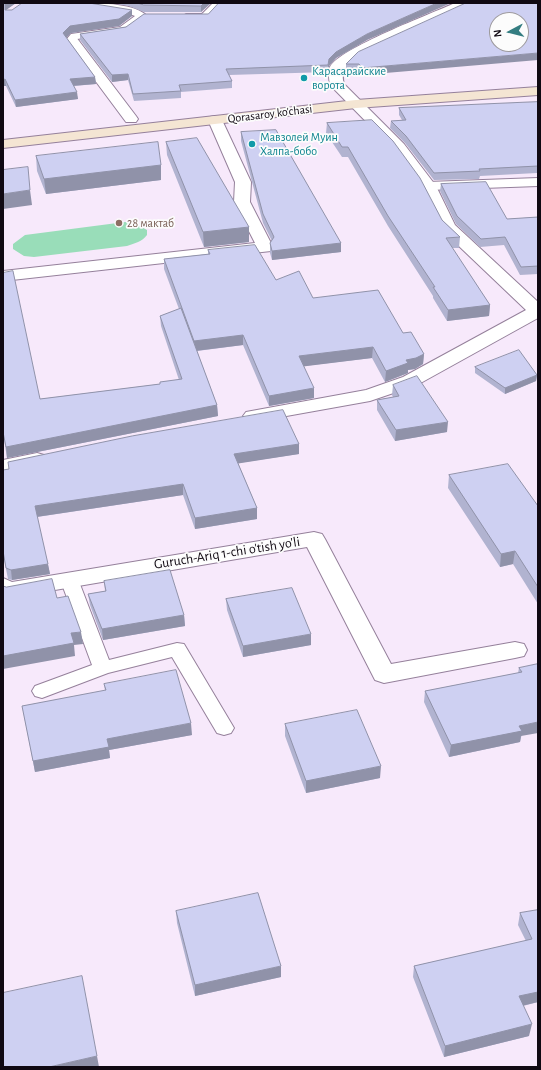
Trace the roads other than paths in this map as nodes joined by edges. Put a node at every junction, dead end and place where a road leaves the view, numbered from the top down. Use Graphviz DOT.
graph roads {
  1 [pos="79,3"];
  2 [pos="465,3"];
  3 [pos="216,5"];
  4 [pos="174,16"];
  5 [pos="71,40"];
  6 [pos="538,82"];
  7 [pos="538,91"];
  8 [pos="352,100"];
  9 [pos="131,118"];
  10 [pos="215,120"];
  11 [pos="3,132"];
  12 [pos="3,144"];
  13 [pos="538,182"];
  14 [pos="428,186"];
  15 [pos="3,276"];
  16 [pos="537,312"];
  17 [pos="238,419"];
  18 [pos="56,454"];
  19 [pos="3,466"];
  20 [pos="69,579"];
  21 [pos="3,586"];
  22 [pos="515,650"];
  23 [pos="104,668"];
  24 [pos="42,690"];
  25 [pos="224,728"];
  1 -- 5 [label="lane"];
  2 -- 8 [label="street"];
  3 -- 4 [label="lane"];
  5 -- 9 [label="street"];
  6 -- 8 [label="main road, Qorasaroy ko'chasi"];
  7 -- 8 [label="main road, Qorasaroy ko'chasi"];
  8 -- 9 [label="main road, Qorasaroy ko'chasi"];
  8 -- 10 [label="main road, Qorasaroy ko'chasi"];
  8 -- 14 [label="street"];
  9 -- 11 [label="main road, Qorasaroy ko'chasi"];
  10 -- 12 [label="main road, Qorasaroy ko'chasi"];
  10 -- 15 [label="street"];
  13 -- 14 [label="lane"];
  14 -- 16 [label="street"];
  16 -- 17 [label="street"];
  18 -- 19 [label="street"];
  20 -- 21 [label="street, Guruch-Ariq 1-chi o'tish yo'li"];
  20 -- 22 [label="street, Guruch-Ariq 1-chi o'tish yo'li"];
  20 -- 23 [label="lane"];
  23 -- 24 [label="lane"];
  23 -- 25 [label="lane"];
}
